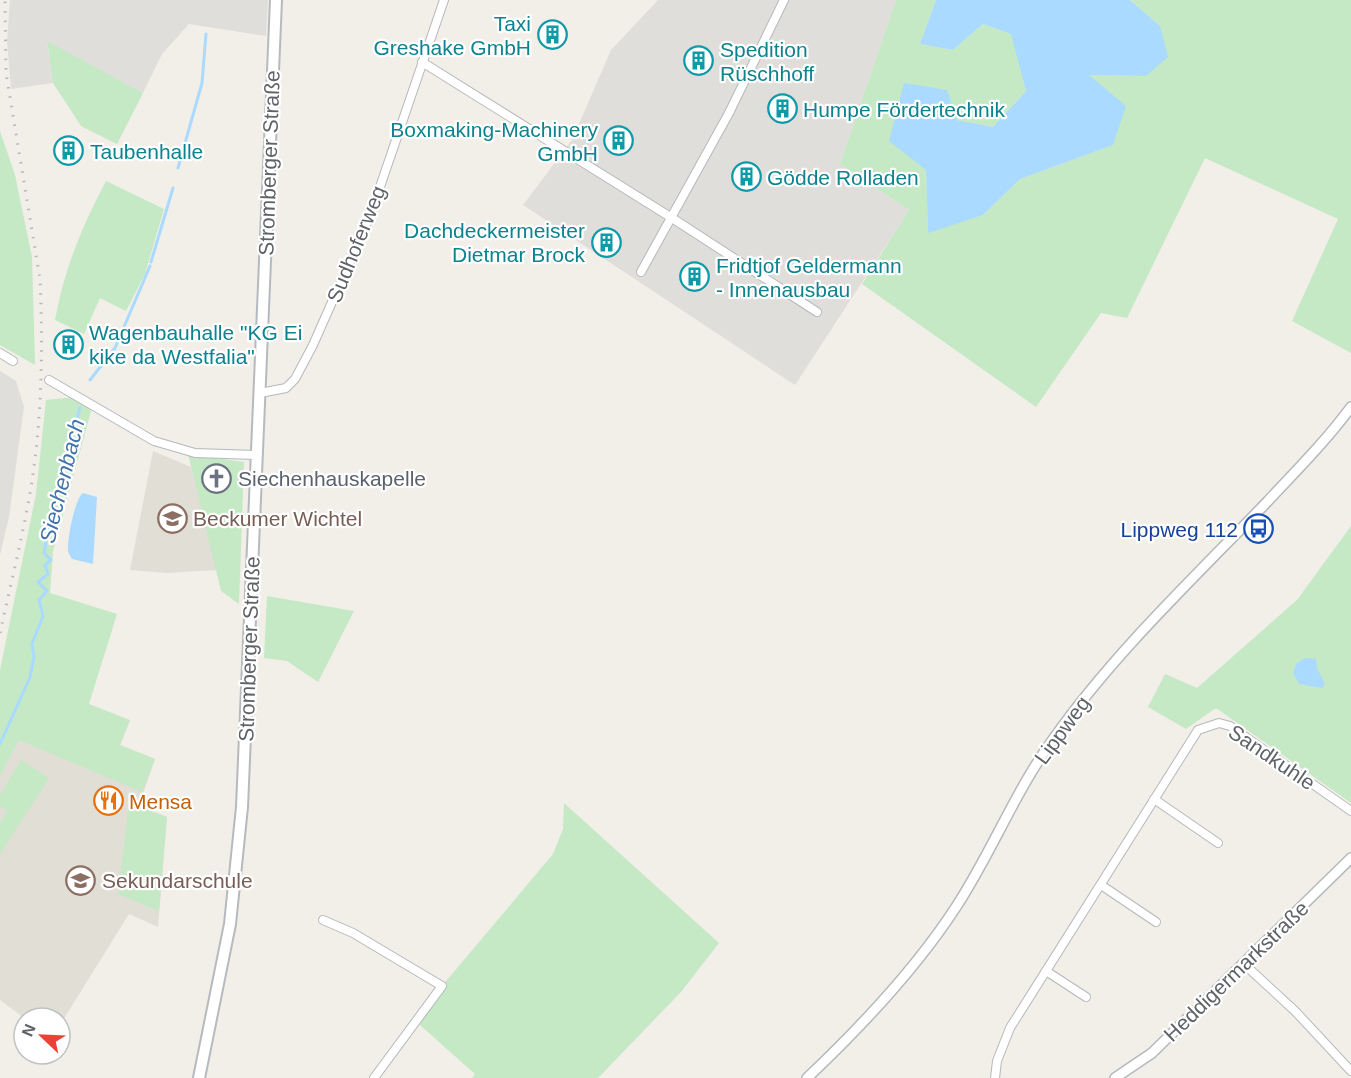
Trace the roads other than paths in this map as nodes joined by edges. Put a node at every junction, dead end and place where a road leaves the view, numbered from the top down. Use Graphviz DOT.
graph roads {
  1 [pos="276,0"];
  2 [pos="444,0"];
  3 [pos="784,0"];
  4 [pos="422,62"];
  5 [pos="672,218"];
  6 [pos="640,272"];
  7 [pos="817,312"];
  8 [pos="0,353"];
  9 [pos="13,361"];
  10 [pos="49,380"];
  11 [pos="260,393"];
  12 [pos="1351,407"];
  13 [pos="257,455"];
  14 [pos="1154,799"];
  15 [pos="1351,811"];
  16 [pos="1218,843"];
  17 [pos="1351,858"];
  18 [pos="1101,885"];
  19 [pos="323,920"];
  20 [pos="1156,922"];
  21 [pos="1244,964"];
  22 [pos="1046,971"];
  23 [pos="1086,997"];
  24 [pos="1351,1071"];
  25 [pos="199,1078"];
  26 [pos="374,1078"];
  27 [pos="807,1078"];
  28 [pos="995,1078"];
  29 [pos="1115,1078"];
  1 -- 11 [label="main road, Stromberger Straße"];
  2 -- 4 [label="street, Sudhoferweg"];
  3 -- 5 [label="street"];
  4 -- 5 [label="street"];
  4 -- 11 [label="street, Sudhoferweg"];
  5 -- 6 [label="street"];
  5 -- 7 [label="street"];
  8 -- 9 [label="street"];
  10 -- 13 [label="street"];
  11 -- 13 [label="main road, Stromberger Straße"];
  12 -- 27 [label="street, Lippweg"];
  13 -- 25 [label="main road, Stromberger Straße"];
  14 -- 15 [label="street, Sandkuhle"];
  14 -- 16 [label="street"];
  14 -- 18 [label="street, Sandkuhle"];
  17 -- 21 [label="street, Heddigermarkstraße"];
  18 -- 20 [label="street"];
  18 -- 22 [label="street, Sandkuhle"];
  19 -- 26 [label="street"];
  21 -- 24 [label="street"];
  21 -- 29 [label="street, Heddigermarkstraße"];
  22 -- 23 [label="street"];
  22 -- 28 [label="street, Sandkuhle"];
}
